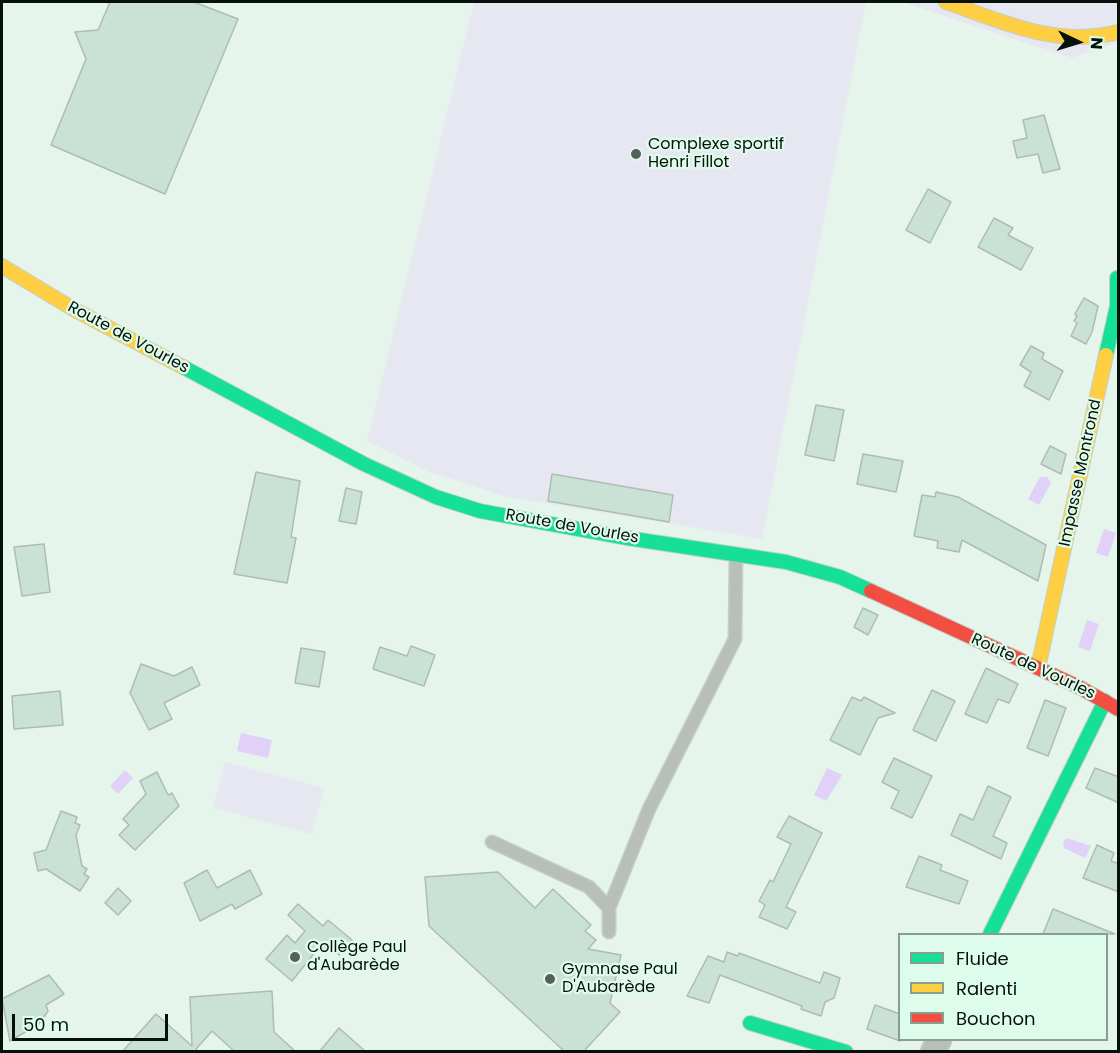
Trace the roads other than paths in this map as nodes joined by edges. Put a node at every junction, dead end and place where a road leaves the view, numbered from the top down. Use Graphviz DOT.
graph roads {
  1 [pos="946,2"];
  2 [pos="1119,32"];
  3 [pos="2,266"];
  4 [pos="2,278"];
  5 [pos="1117,278"];
  6 [pos="44,292"];
  7 [pos="1118,306"];
  8 [pos="736,553"];
  9 [pos="1038,668"];
  10 [pos="1105,701"];
  11 [pos="1119,709"];
  12 [pos="492,842"];
  13 [pos="609,909"];
  14 [pos="609,932"];
  15 [pos="990,933"];
  16 [pos="750,1023"];
  17 [pos="846,1052"];
  1 -- 2 [label="street"];
  3 -- 6 [label="street, Route de Vourles"];
  4 -- 6 [label="street, Route de Vourles"];
  5 -- 7 [label="street, Impasse Montrond"];
  6 -- 8 [label="street, Route de Vourles"];
  7 -- 9 [label="street, Impasse Montrond"];
  8 -- 9 [label="street, Route de Vourles"];
  8 -- 13 [label="lane"];
  9 -- 10 [label="street, Route de Vourles"];
  10 -- 11 [label="street, Route de Vourles"];
  10 -- 15 [label="street"];
  12 -- 13 [label="lane"];
  13 -- 14 [label="lane"];
  16 -- 17 [label="street"];
}
